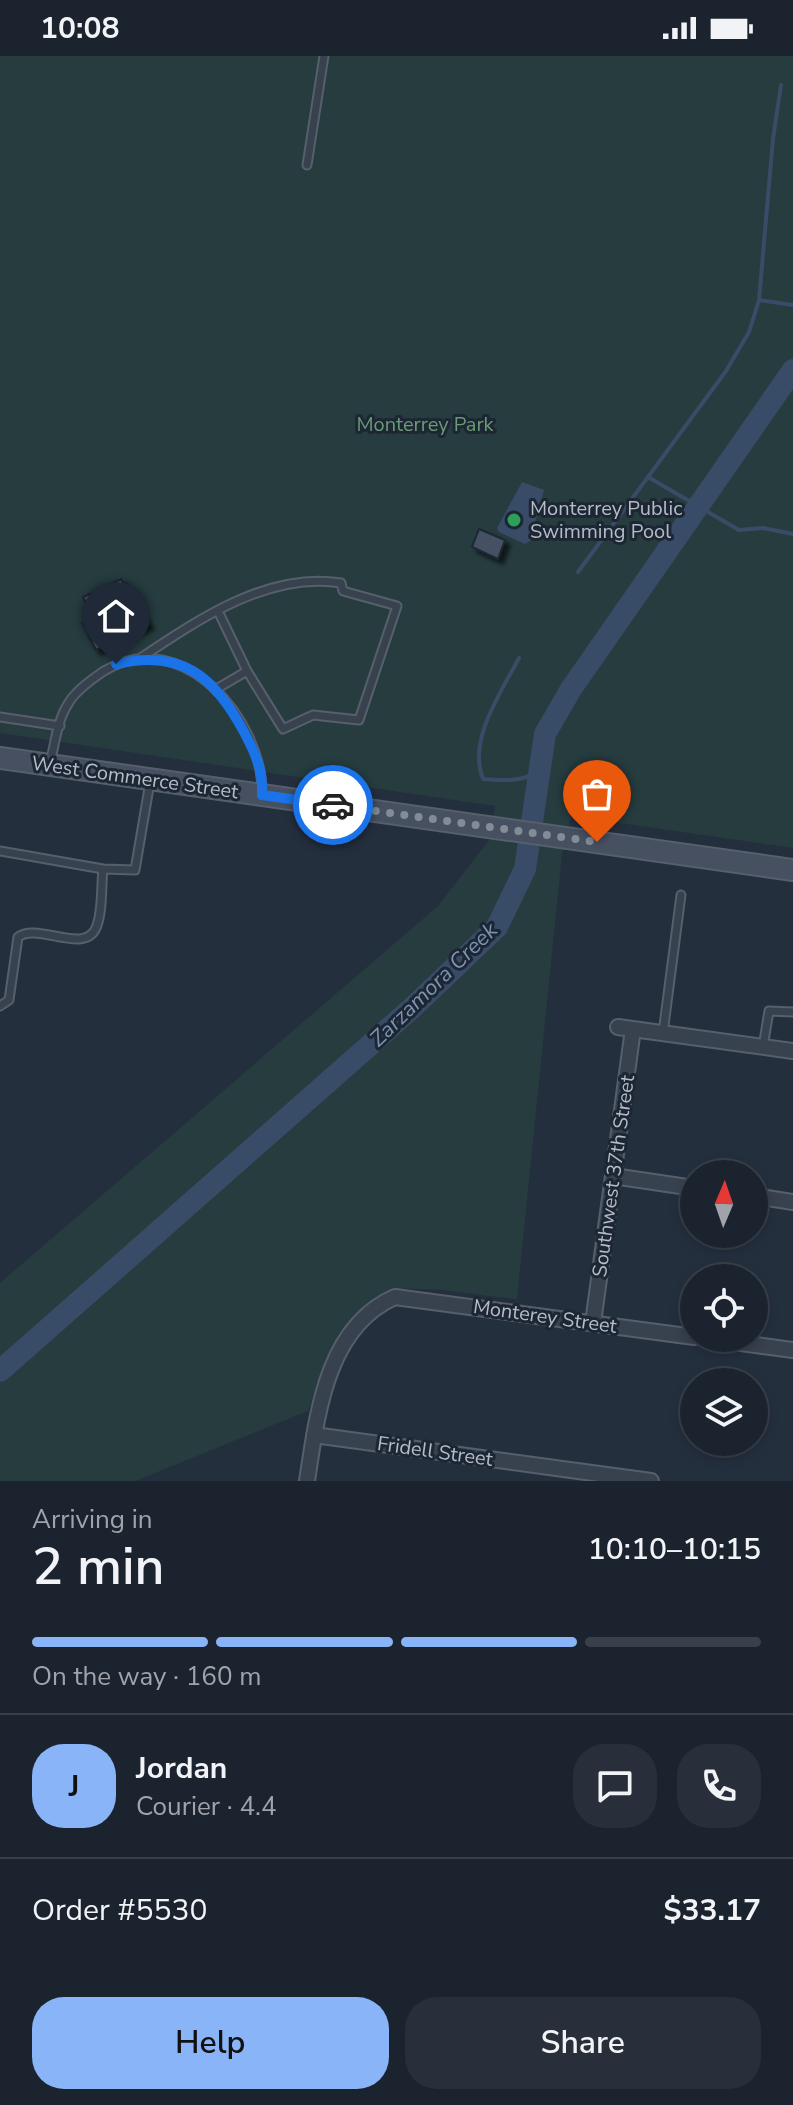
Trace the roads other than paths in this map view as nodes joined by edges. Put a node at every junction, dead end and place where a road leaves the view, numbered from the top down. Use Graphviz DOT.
graph roads {
  1 [pos="324,56"];
  2 [pos="307,165"];
  3 [pos="218,611"];
  4 [pos="139,659"];
  5 [pos="247,671"];
  6 [pos="218,688"];
  7 [pos="0,717"];
  8 [pos="60,726"];
  9 [pos="0,758"];
  10 [pos="50,765"];
  11 [pos="150,779"];
  12 [pos="262,795"];
  13 [pos="0,851"];
  14 [pos="103,869"];
  15 [pos="793,870"];
  16 [pos="681,895"];
  17 [pos="0,1006"];
  18 [pos="793,1012"];
  19 [pos="663,1033"];
  20 [pos="763,1047"];
  21 [pos="793,1051"];
  22 [pos="613,1176"];
  23 [pos="680,1186"];
  24 [pos="768,1198"];
  25 [pos="793,1202"];
  26 [pos="593,1323"];
  27 [pos="680,1335"];
  28 [pos="768,1347"];
  29 [pos="793,1350"];
  30 [pos="314,1435"];
  31 [pos="307,1481"];
  32 [pos="651,1481"];
  1 -- 2 [label="lane"];
  3 -- 4 [label="lane"];
  3 -- 5 [label="lane"];
  3 -- 5 [label="lane"];
  4 -- 6 [label="lane"];
  4 -- 8 [label="lane"];
  5 -- 6 [label="lane"];
  6 -- 12 [label="lane"];
  7 -- 8 [label="lane"];
  8 -- 10 [label="lane"];
  9 -- 10 [label="main road, West Commerce Street"];
  10 -- 11 [label="main road, West Commerce Street"];
  11 -- 12 [label="main road, West Commerce Street"];
  11 -- 14 [label="lane"];
  12 -- 15 [label="main road, West Commerce Street"];
  13 -- 14 [label="lane"];
  14 -- 17 [label="lane"];
  16 -- 19 [label="lane"];
  18 -- 20 [label="lane"];
  19 -- 20 [label="street"];
  19 -- 22 [label="street, Southwest 37th Street"];
  20 -- 21 [label="street"];
  22 -- 23 [label="street"];
  22 -- 26 [label="street, Southwest 37th Street"];
  24 -- 25 [label="street"];
  26 -- 27 [label="street, Monterey Street"];
  26 -- 30 [label="street, Monterey Street"];
  28 -- 29 [label="street"];
  30 -- 31 [label="street"];
  30 -- 32 [label="street, Fridell Street"];
}
